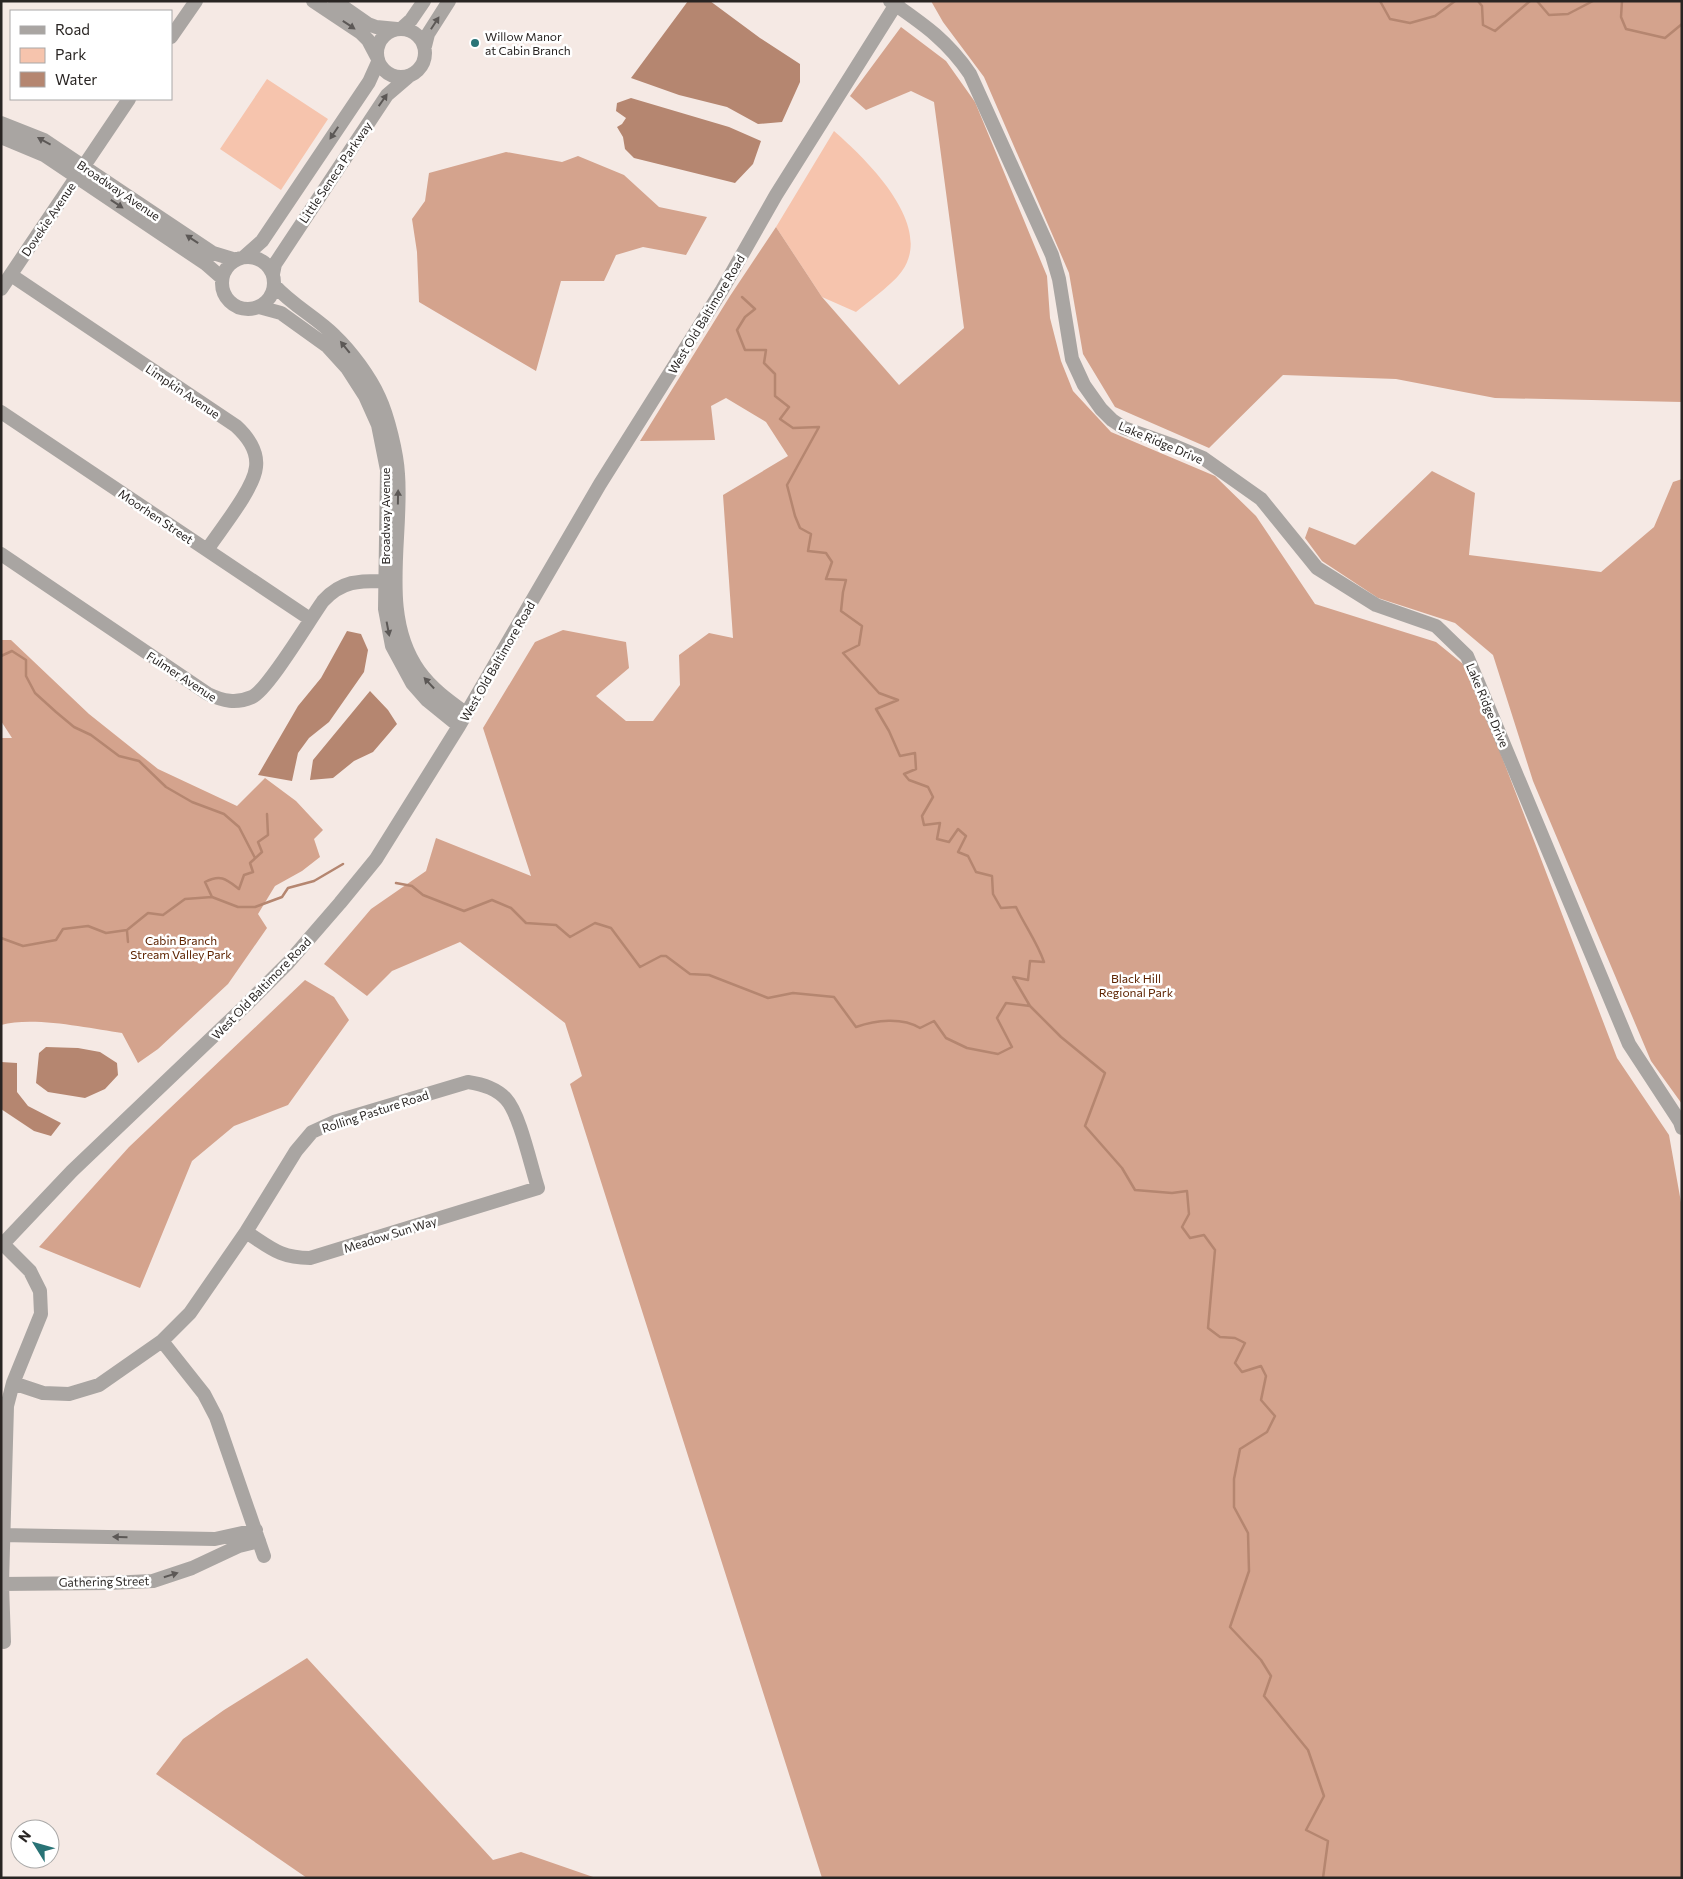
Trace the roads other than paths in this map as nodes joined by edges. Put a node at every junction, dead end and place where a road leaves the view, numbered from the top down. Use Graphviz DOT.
graph roads {
  1 [pos="196,1"];
  2 [pos="313,1"];
  3 [pos="335,1"];
  4 [pos="424,1"];
  5 [pos="449,1"];
  6 [pos="895,3"];
  7 [pos="399,29"];
  8 [pos="172,36"];
  9 [pos="425,46"];
  10 [pos="378,60"];
  11 [pos="408,77"];
  12 [pos="128,100"];
  13 [pos="1,123"];
  14 [pos="1,137"];
  15 [pos="80,171"];
  16 [pos="240,258"];
  17 [pos="10,275"];
  18 [pos="222,278"];
  19 [pos="273,280"];
  20 [pos="1,289"];
  21 [pos="259,307"];
  22 [pos="1,412"];
  23 [pos="206,550"];
  24 [pos="1,554"];
  25 [pos="391,581"];
  26 [pos="310,619"];
  27 [pos="467,714"];
  28 [pos="459,726"];
  29 [pos="1682,1128"];
  30 [pos="538,1188"];
  31 [pos="246,1232"];
  32 [pos="2,1244"];
  33 [pos="162,1341"];
  34 [pos="13,1383"];
  35 [pos="2,1535"];
  36 [pos="257,1535"];
  37 [pos="264,1556"];
  38 [pos="2,1584"];
  39 [pos="4,1642"];
  1 -- 8 [label="street"];
  2 -- 10 [label="street, one-way"];
  3 -- 7 [label="street"];
  4 -- 7 [label="street"];
  9 -- 5 [label="street, one-way"];
  6 -- 27 [label="street, West Old Baltimore Road"];
  6 -- 29 [label="street, Lake Ridge Drive"];
  7 -- 9 [label="street"];
  7 -- 10 [label="street"];
  9 -- 11 [label="street"];
  10 -- 11 [label="street"];
  10 -- 16 [label="street, Little Seneca Parkway, one-way"];
  19 -- 11 [label="street, Little Seneca Parkway, one-way"];
  12 -- 15 [label="street, Dovekie Avenue"];
  15 -- 13 [label="street, Broadway Avenue, one-way"];
  14 -- 15 [label="street, Broadway Avenue"];
  16 -- 15 [label="street, Broadway Avenue, one-way"];
  15 -- 17 [label="street, Dovekie Avenue"];
  15 -- 18 [label="street, Broadway Avenue, one-way"];
  16 -- 18 [label="street"];
  16 -- 19 [label="street"];
  17 -- 20 [label="street, Dovekie Avenue"];
  17 -- 23 [label="street, Limpkin Avenue"];
  18 -- 21 [label="street"];
  19 -- 21 [label="street"];
  25 -- 19 [label="street, Broadway Avenue, one-way"];
  21 -- 25 [label="street, Broadway Avenue"];
  22 -- 23 [label="street, Moorhen Street"];
  23 -- 26 [label="street, Moorhen Street"];
  24 -- 26 [label="street, Fulmer Avenue"];
  25 -- 26 [label="street, Fulmer Avenue"];
  27 -- 25 [label="street, Broadway Avenue, one-way"];
  25 -- 28 [label="street, Broadway Avenue, one-way"];
  27 -- 28 [label="street, West Old Baltimore Road"];
  28 -- 32 [label="street, West Old Baltimore Road"];
  30 -- 31 [label="street, Meadow Sun Way"];
  30 -- 31 [label="street, Rolling Pasture Road"];
  31 -- 33 [label="street, Rolling Pasture Road"];
  32 -- 34 [label="street"];
  33 -- 34 [label="street, Rolling Pasture Road"];
  33 -- 36 [label="street"];
  34 -- 35 [label="street"];
  36 -- 35 [label="street, one-way"];
  35 -- 38 [label="street"];
  36 -- 37 [label="street"];
  38 -- 36 [label="street, Gathering Street, one-way"];
  38 -- 39 [label="street"];
}
